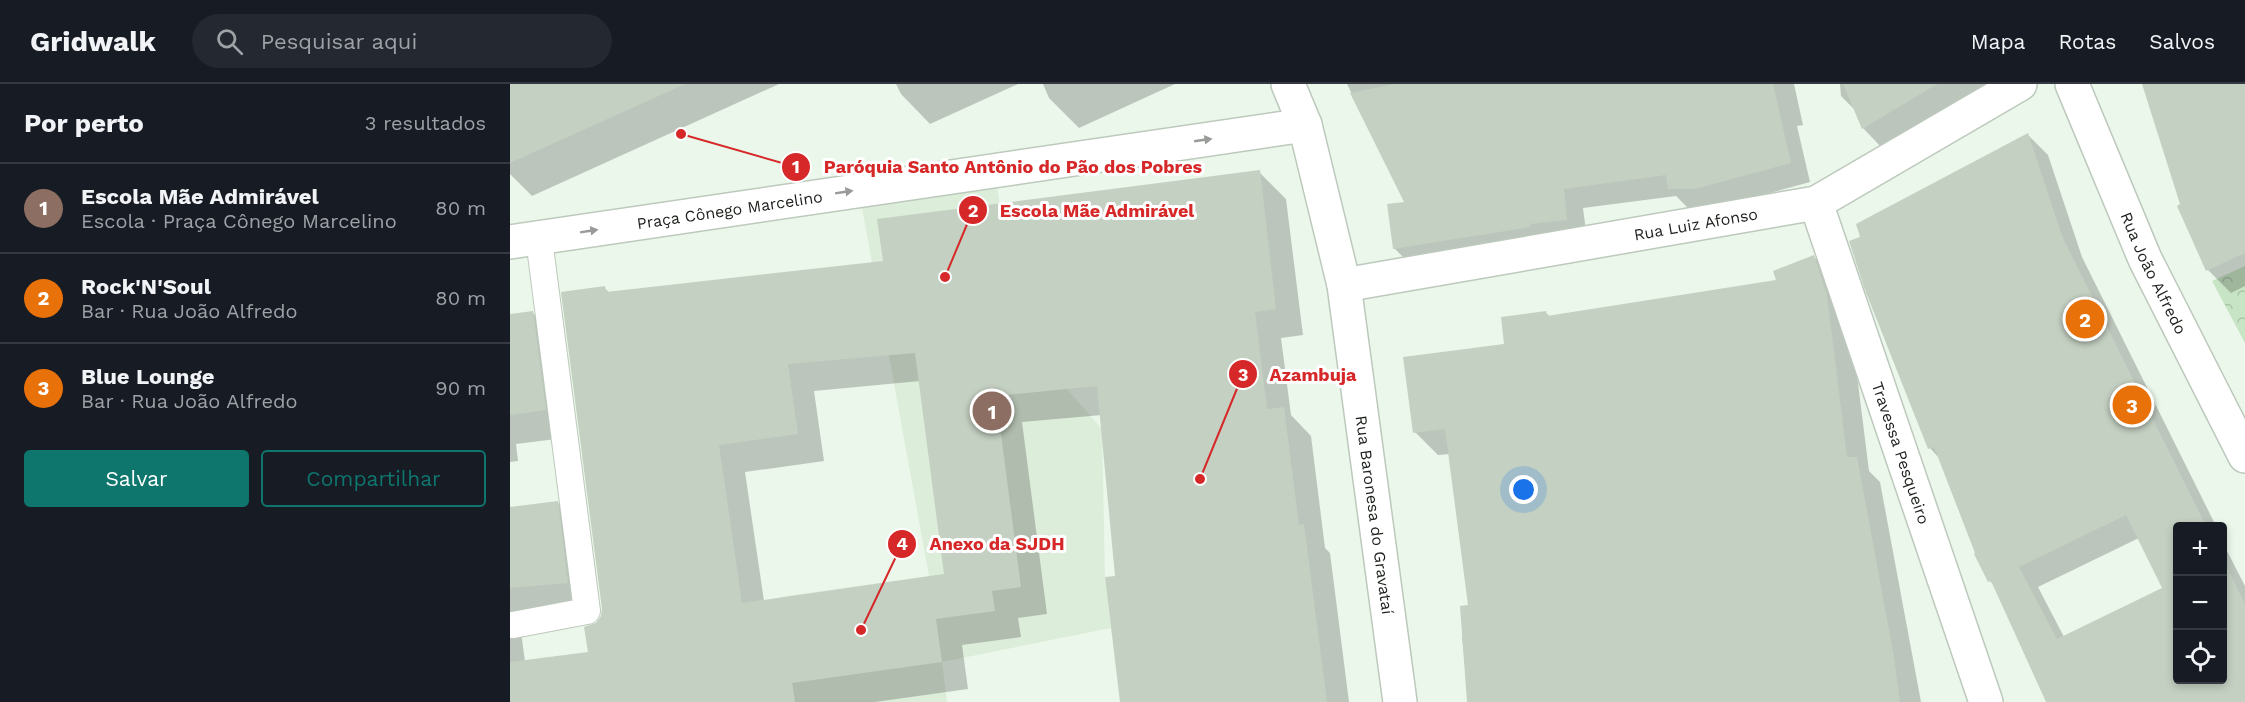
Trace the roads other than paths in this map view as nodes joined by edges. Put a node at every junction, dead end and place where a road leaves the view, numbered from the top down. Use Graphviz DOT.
graph roads {
  1 [pos="1288,84"];
  2 [pos="2020,84"];
  3 [pos="2072,84"];
  4 [pos="1305,125"];
  5 [pos="1816,203"];
  6 [pos="524,241"];
  7 [pos="1344,285"];
  8 [pos="2245,456"];
  9 [pos="513,625"];
  10 [pos="1400,702"];
  11 [pos="1986,702"];
  1 -- 4 [label="street, Rua Baronesa do Gravataí"];
  2 -- 5 [label="street, Rua Luiz Afonso"];
  3 -- 8 [label="street, Rua João Alfredo"];
  6 -- 4 [label="street, Praça Cônego Marcelino, one-way"];
  4 -- 7 [label="street, Rua Baronesa do Gravataí"];
  5 -- 7 [label="street, Rua Luiz Afonso"];
  5 -- 11 [label="street, Travessa Pesqueiro"];
  6 -- 9 [label="lane"];
  7 -- 10 [label="street, Rua Baronesa do Gravataí"];
}
